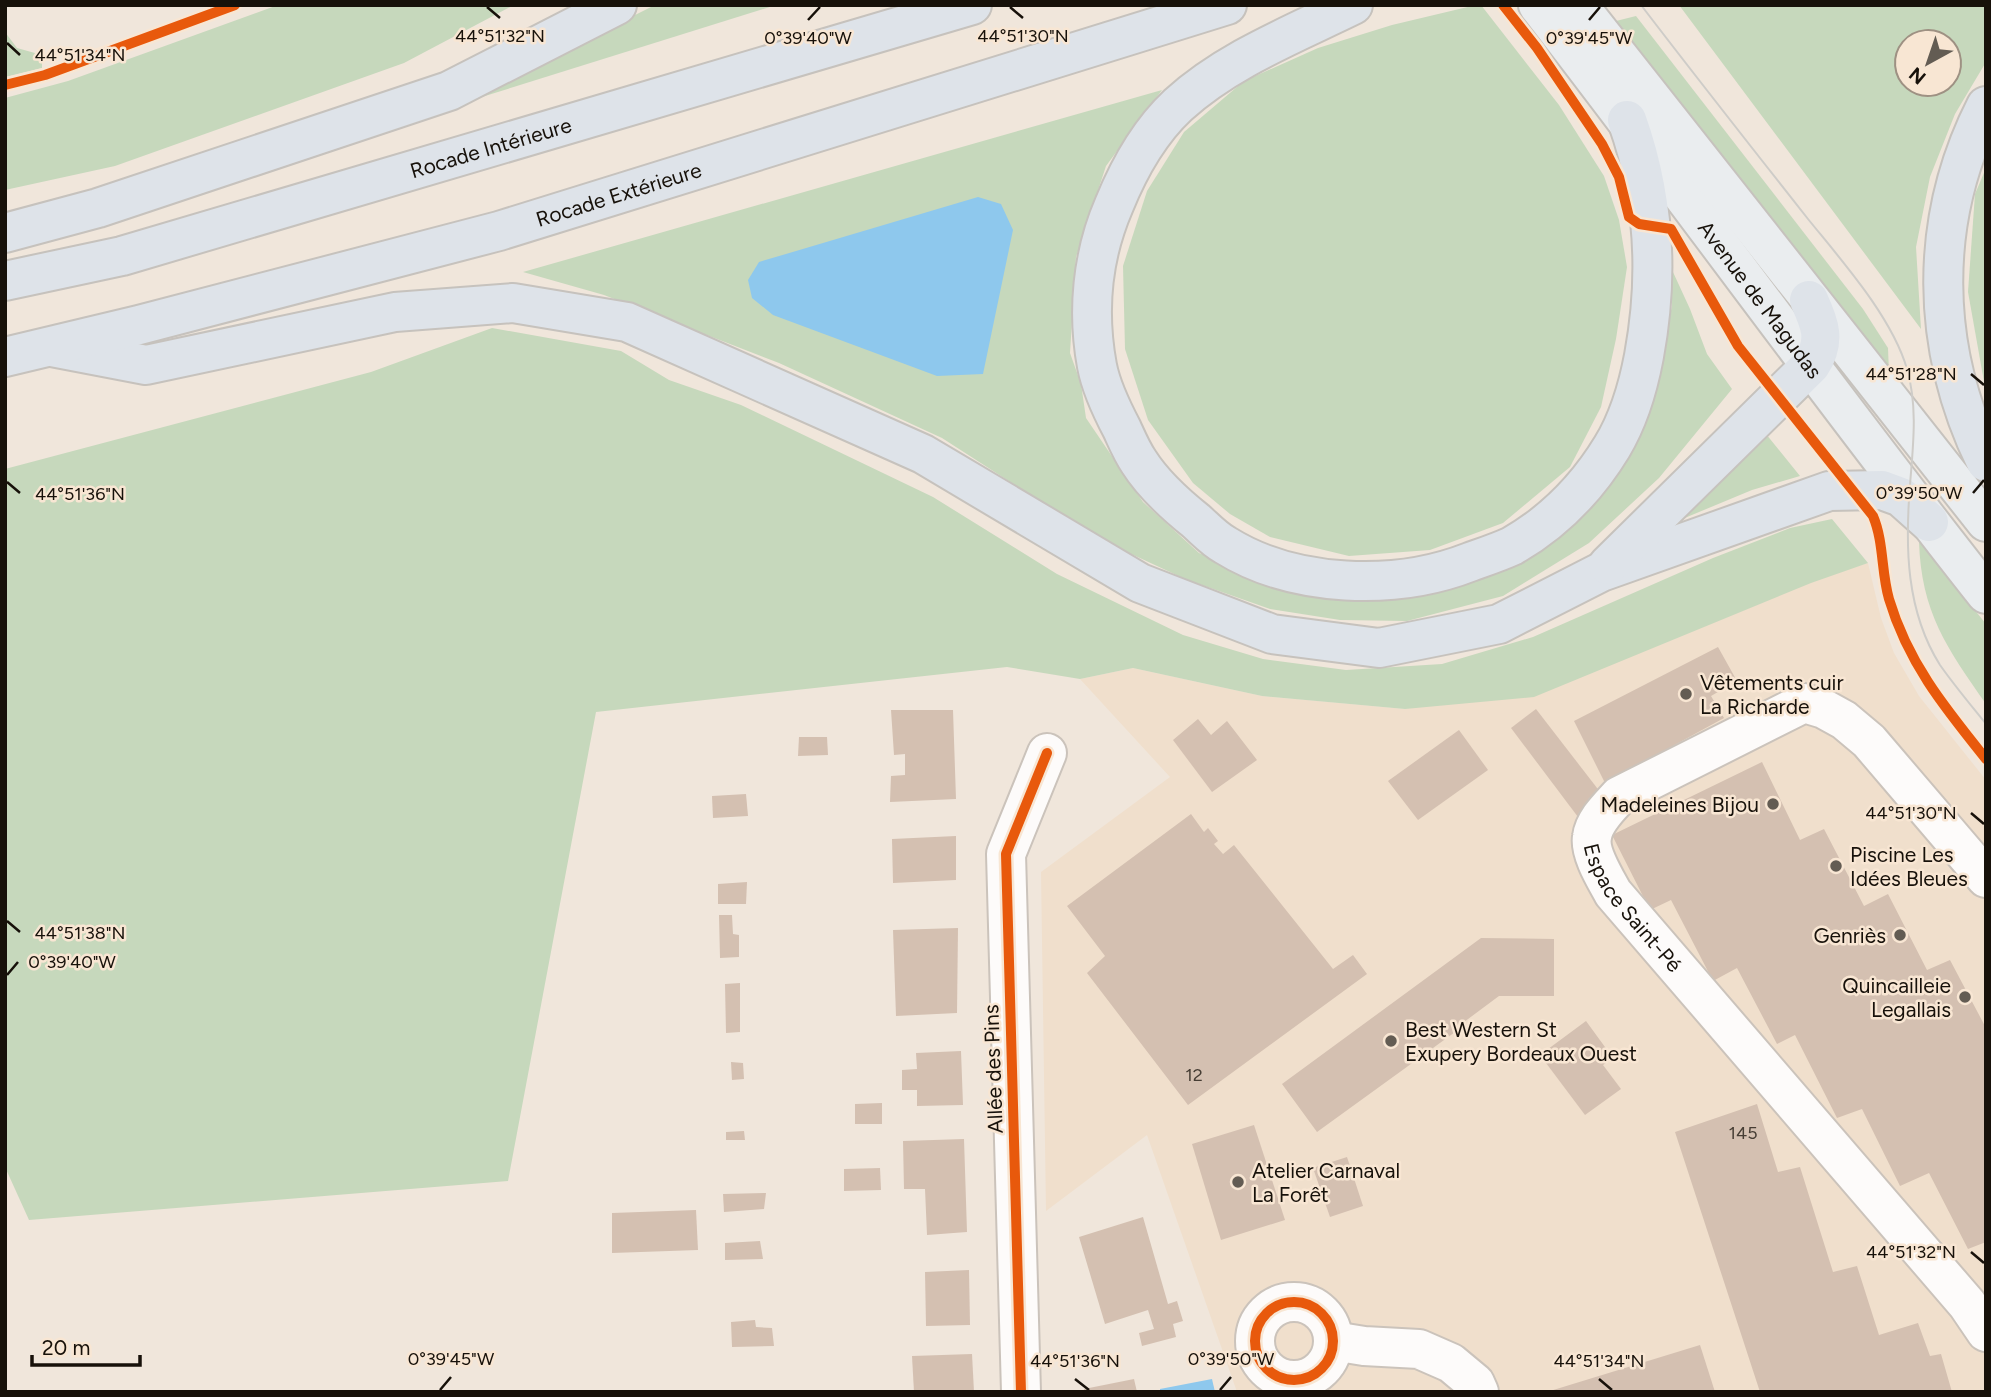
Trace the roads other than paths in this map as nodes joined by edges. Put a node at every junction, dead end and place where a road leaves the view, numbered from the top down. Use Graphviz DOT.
graph roads {
  1 [pos="617,5"];
  2 [pos="972,5"];
  3 [pos="1227,5"];
  4 [pos="1353,5"];
  5 [pos="1538,5"];
  6 [pos="1580,24"];
  7 [pos="1986,106"];
  8 [pos="1626,120"];
  9 [pos="5,233"];
  10 [pos="5,281"];
  11 [pos="1809,300"];
  12 [pos="52,347"];
  13 [pos="5,357"];
  14 [pos="1811,365"];
  15 [pos="1986,462"];
  16 [pos="1929,522"];
  17 [pos="1986,522"];
  18 [pos="1601,572"];
  19 [pos="1986,594"];
  20 [pos="1047,753"];
  21 [pos="1986,878"];
  22 [pos="1986,1332"];
  23 [pos="1334,1341"];
  24 [pos="1021,1392"];
  25 [pos="1479,1392"];
  1 -- 9 [label="highway"];
  2 -- 10 [label="highway, Rocade Intérieure"];
  3 -- 12 [label="highway, Rocade Extérieure"];
  4 -- 8 [label="highway"];
  5 -- 6 [label="main road, Avenue de Magudas"];
  6 -- 8 [label="main road, Avenue de Magudas"];
  6 -- 11 [label="main road, Avenue de Magudas"];
  7 -- 15 [label="highway"];
  8 -- 14 [label="main road, Avenue de Magudas"];
  11 -- 14 [label="highway"];
  11 -- 17 [label="main road, Avenue de Magudas"];
  12 -- 13 [label="highway, Rocade Extérieure"];
  12 -- 18 [label="highway"];
  14 -- 16 [label="main road, Avenue de Magudas"];
  14 -- 18 [label="highway"];
  16 -- 18 [label="highway"];
  16 -- 19 [label="main road, Avenue de Magudas"];
  20 -- 24 [label="street, Allée des Pins"];
  21 -- 22 [label="street, Espace Saint-Pé"];
  23 -- 25 [label="street"];
}
